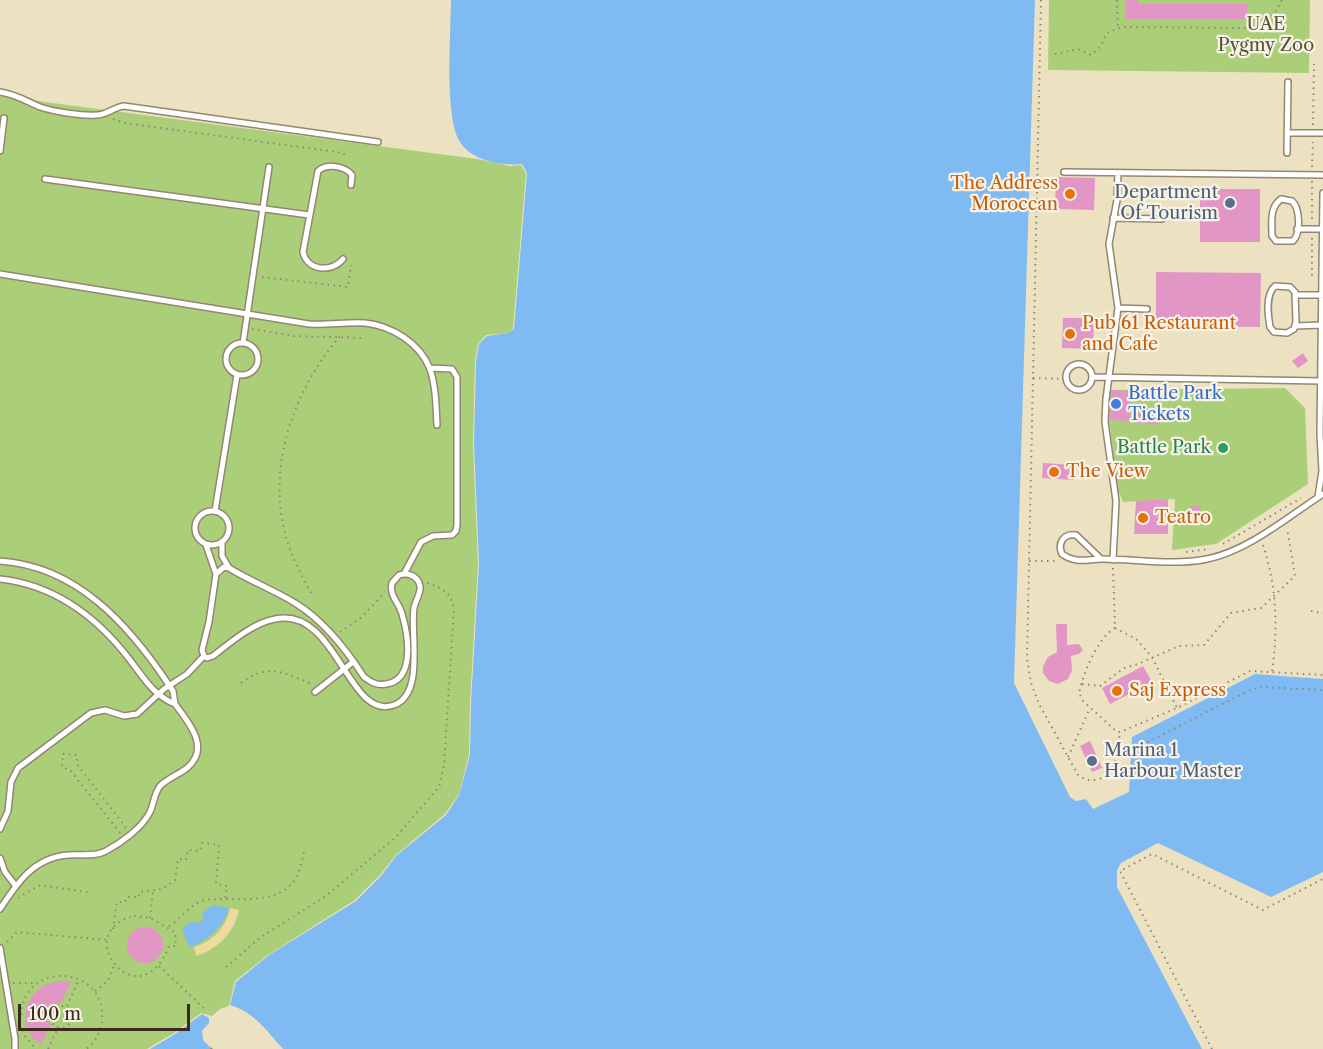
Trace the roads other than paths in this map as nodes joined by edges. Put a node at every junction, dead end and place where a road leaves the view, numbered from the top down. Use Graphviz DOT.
graph roads {
  1 [pos="1288,82"];
  2 [pos="0,92"];
  3 [pos="4,118"];
  4 [pos="1287,133"];
  5 [pos="1323,133"];
  6 [pos="378,142"];
  7 [pos="0,151"];
  8 [pos="1287,153"];
  9 [pos="269,166"];
  10 [pos="1064,172"];
  11 [pos="1118,173"];
  12 [pos="1323,175"];
  13 [pos="45,179"];
  14 [pos="351,185"];
  15 [pos="1323,193"];
  16 [pos="263,208"];
  17 [pos="309,215"];
  18 [pos="1113,218"];
  19 [pos="1162,219"];
  20 [pos="1298,229"];
  21 [pos="1323,229"];
  22 [pos="343,260"];
  23 [pos="0,274"];
  24 [pos="1296,295"];
  25 [pos="1322,295"];
  26 [pos="1118,308"];
  27 [pos="1147,309"];
  28 [pos="247,314"];
  29 [pos="1296,326"];
  30 [pos="1321,326"];
  31 [pos="243,343"];
  32 [pos="430,368"];
  33 [pos="237,375"];
  34 [pos="1093,377"];
  35 [pos="1109,377"];
  36 [pos="1321,381"];
  37 [pos="437,424"];
  38 [pos="1322,462"];
  39 [pos="1320,496"];
  40 [pos="215,511"];
  41 [pos="222,542"];
  42 [pos="206,544"];
  43 [pos="1101,559"];
  44 [pos="1113,560"];
  45 [pos="0,561"];
  46 [pos="229,568"];
  47 [pos="216,574"];
  48 [pos="404,574"];
  49 [pos="0,579"];
  50 [pos="204,656"];
  51 [pos="353,662"];
  52 [pos="345,668"];
  53 [pos="169,685"];
  54 [pos="317,690"];
  55 [pos="157,694"];
  56 [pos="175,704"];
  57 [pos="0,829"];
  58 [pos="0,858"];
  59 [pos="15,885"];
  60 [pos="0,909"];
  61 [pos="0,948"];
  62 [pos="15,1049"];
  1 -- 4 [label="lane"];
  2 -- 6 [label="lane"];
  3 -- 7 [label="lane"];
  4 -- 5 [label="lane"];
  4 -- 8 [label="lane"];
  9 -- 16 [label="lane"];
  10 -- 11 [label="lane"];
  11 -- 12 [label="lane"];
  11 -- 18 [label="lane"];
  13 -- 16 [label="lane"];
  14 -- 17 [label="lane"];
  15 -- 21 [label="lane"];
  16 -- 17 [label="lane"];
  16 -- 28 [label="lane"];
  17 -- 22 [label="lane"];
  18 -- 19 [label="lane"];
  18 -- 26 [label="lane"];
  20 -- 20 [label="lane"];
  20 -- 21 [label="lane"];
  21 -- 25 [label="lane"];
  23 -- 28 [label="lane"];
  24 -- 25 [label="lane"];
  24 -- 29 [label="lane"];
  24 -- 29 [label="lane"];
  25 -- 30 [label="lane"];
  26 -- 27 [label="lane"];
  26 -- 35 [label="lane"];
  28 -- 31 [label="lane"];
  28 -- 32 [label="lane"];
  29 -- 30 [label="lane"];
  30 -- 36 [label="lane"];
  31 -- 33 [label="lane"];
  31 -- 33 [label="lane"];
  32 -- 37 [label="lane"];
  32 -- 48 [label="lane"];
  33 -- 40 [label="lane"];
  34 -- 34 [label="lane"];
  34 -- 35 [label="lane"];
  35 -- 36 [label="lane"];
  35 -- 44 [label="lane"];
  36 -- 38 [label="lane"];
  38 -- 39 [label="lane"];
  39 -- 44 [label="lane"];
  40 -- 41 [label="lane"];
  40 -- 42 [label="lane"];
  41 -- 42 [label="lane"];
  41 -- 46 [label="lane"];
  42 -- 47 [label="lane"];
  43 -- 43 [label="lane"];
  43 -- 44 [label="lane"];
  45 -- 53 [label="lane"];
  46 -- 47 [label="lane"];
  46 -- 51 [label="lane"];
  47 -- 50 [label="lane"];
  48 -- 51 [label="lane"];
  48 -- 52 [label="lane"];
  49 -- 55 [label="lane"];
  50 -- 52 [label="lane"];
  50 -- 53 [label="lane"];
  51 -- 52 [label="lane"];
  52 -- 54 [label="lane"];
  53 -- 55 [label="lane"];
  53 -- 56 [label="lane"];
  55 -- 56 [label="lane"];
  55 -- 57 [label="lane"];
  56 -- 59 [label="lane"];
  58 -- 59 [label="lane"];
  59 -- 60 [label="lane"];
  61 -- 62 [label="lane"];
}
